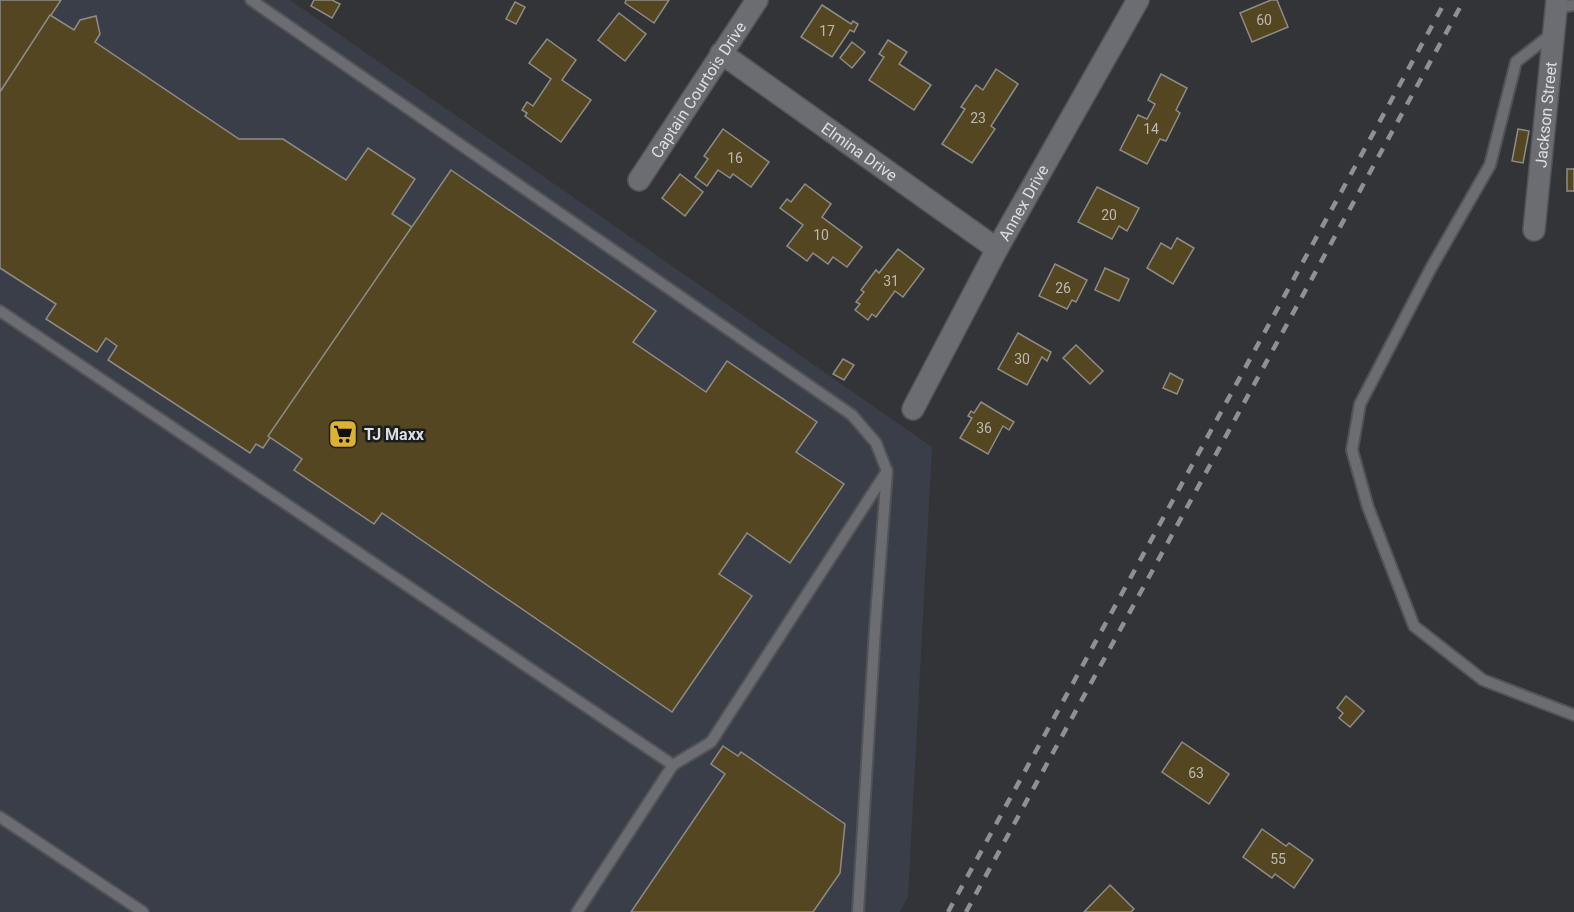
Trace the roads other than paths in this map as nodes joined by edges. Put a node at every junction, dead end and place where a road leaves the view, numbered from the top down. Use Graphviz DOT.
graph roads {
  1 [pos="251,0"];
  2 [pos="757,0"];
  3 [pos="1138,0"];
  4 [pos="1562,5"];
  5 [pos="1553,33"];
  6 [pos="721,53"];
  7 [pos="639,180"];
  8 [pos="1534,230"];
  9 [pos="997,249"];
  10 [pos="0,311"];
  11 [pos="913,409"];
  12 [pos="887,471"];
  13 [pos="1574,715"];
  14 [pos="673,765"];
  15 [pos="0,817"];
  16 [pos="143,912"];
  17 [pos="577,912"];
  18 [pos="858,912"];
  1 -- 12 [label="lane"];
  2 -- 6 [label="street, Captain Courtois Drive"];
  3 -- 9 [label="street, Annex Drive"];
  4 -- 5 [label="street, Jackson Street"];
  5 -- 8 [label="street, Jackson Street"];
  5 -- 13 [label="lane"];
  6 -- 7 [label="street, Captain Courtois Drive"];
  6 -- 9 [label="street, Elmina Drive"];
  9 -- 11 [label="street, Annex Drive"];
  10 -- 14 [label="lane"];
  12 -- 14 [label="lane"];
  12 -- 18 [label="lane"];
  14 -- 17 [label="lane"];
  15 -- 16 [label="lane"];
}
